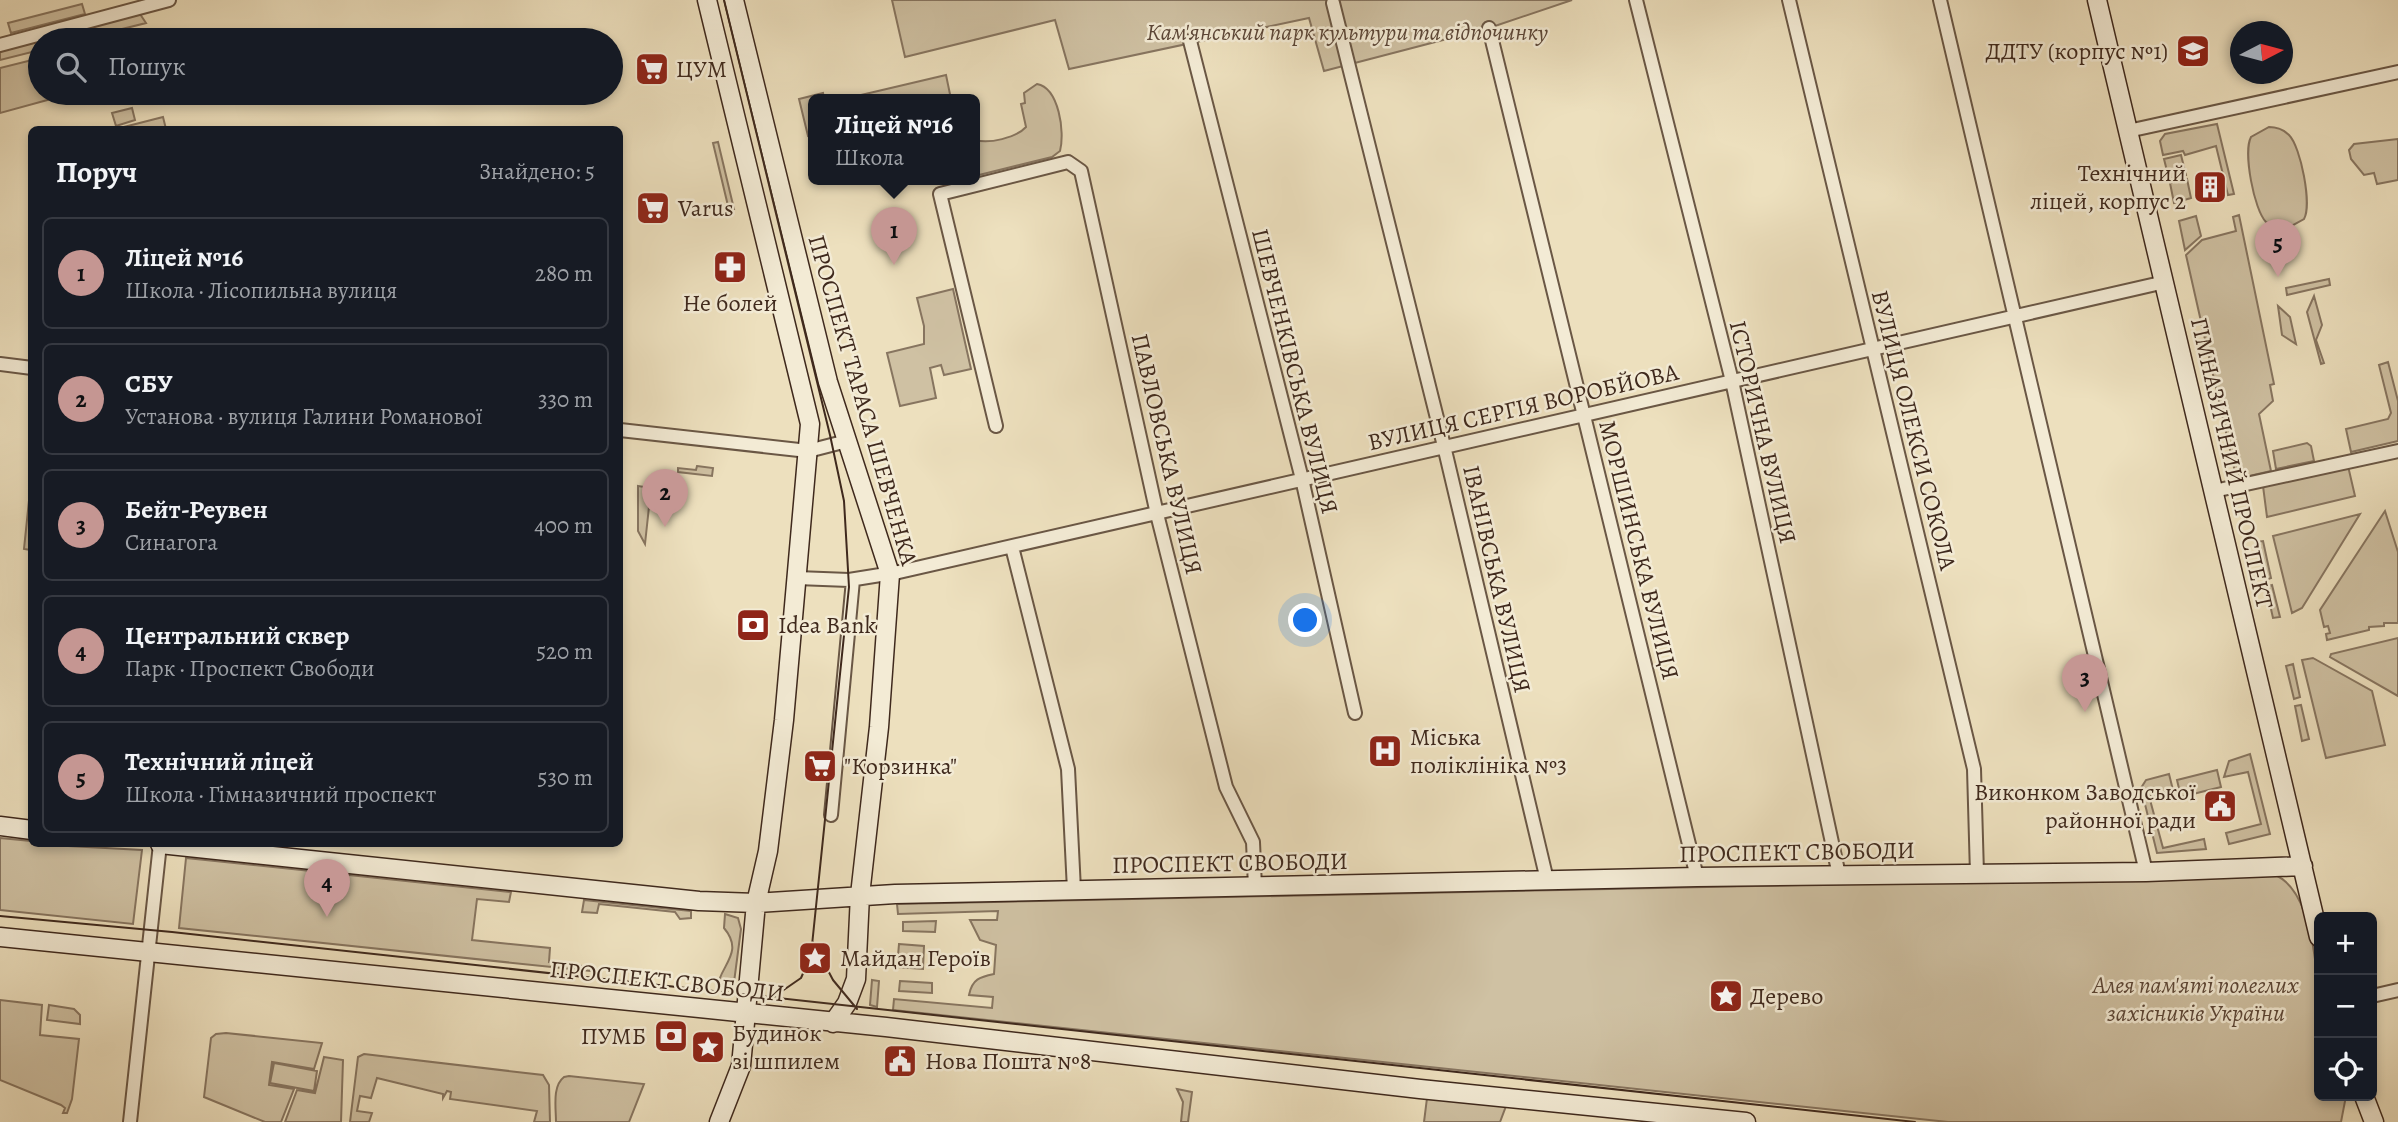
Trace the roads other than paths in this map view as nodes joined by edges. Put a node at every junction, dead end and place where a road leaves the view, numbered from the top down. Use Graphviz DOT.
graph roads {
  1 [pos="169,0"];
  2 [pos="707,0"];
  3 [pos="734,0"];
  4 [pos="1636,0"];
  5 [pos="1789,0"];
  6 [pos="1940,0"];
  7 [pos="2097,0"];
  8 [pos="1333,3"];
  9 [pos="64,28"];
  10 [pos="1489,28"];
  11 [pos="28,38"];
  12 [pos="1190,41"];
  13 [pos="0,45"];
  14 [pos="2398,72"];
  15 [pos="2128,131"];
  16 [pos="980,184"];
  17 [pos="976,185"];
  18 [pos="2165,282"];
  19 [pos="2014,315"];
  20 [pos="1871,348"];
  21 [pos="0,364"];
  22 [pos="28,368"];
  23 [pos="1732,381"];
  24 [pos="1585,415"];
  25 [pos="996,426"];
  26 [pos="623,430"];
  27 [pos="847,441"];
  28 [pos="1444,446"];
  29 [pos="808,451"];
  30 [pos="2398,451"];
  31 [pos="1302,480"];
  32 [pos="2214,491"];
  33 [pos="1157,514"];
  34 [pos="1012,547"];
  35 [pos="890,574"];
  36 [pos="797,578"];
  37 [pos="853,580"];
  38 [pos="1355,713"];
  39 [pos="831,815"];
  40 [pos="0,826"];
  41 [pos="28,830"];
  42 [pos="160,847"];
  43 [pos="188,847"];
  44 [pos="2303,866"];
  45 [pos="2146,872"];
  46 [pos="1977,874"];
  47 [pos="1839,875"];
  48 [pos="1697,877"];
  49 [pos="1547,880"];
  50 [pos="1255,887"];
  51 [pos="1074,890"];
  52 [pos="860,895"];
  53 [pos="757,903"];
  54 [pos="2314,915"];
  55 [pos="0,937"];
  56 [pos="148,953"];
  57 [pos="2398,990"];
  58 [pos="2377,995"];
  59 [pos="744,1015"];
  60 [pos="833,1023"];
  61 [pos="2366,1101"];
  62 [pos="130,1122"];
  63 [pos="719,1122"];
  64 [pos="1746,1122"];
  65 [pos="2374,1122"];
  1 -- 9 [label="street"];
  2 -- 29 [label="main road, ПРОСПЕКТ ТАРАСА ШЕВЧЕНКА"];
  3 -- 27 [label="main road, ПРОСПЕКТ ТАРАСА ШЕВЧЕНКА"];
  4 -- 23 [label="street, ІСТОРИЧНА ВУЛИЦЯ"];
  5 -- 20 [label="street, ВУЛИЦЯ ОЛЕКСИ СОКОЛА"];
  6 -- 19 [label="street"];
  7 -- 15 [label="main road, ГІМНАЗИЧНИЙ ПРОСПЕКТ"];
  8 -- 28 [label="street, ІВАНІВСЬКА ВУЛИЦЯ"];
  10 -- 24 [label="street, МОРШИНСЬКА ВУЛИЦЯ"];
  11 -- 13 [label="street"];
  12 -- 31 [label="street, ШЕВЧЕНКІВСЬКА ВУЛИЦЯ"];
  14 -- 15 [label="street"];
  15 -- 18 [label="main road, ГІМНАЗИЧНИЙ ПРОСПЕКТ"];
  16 -- 33 [label="street, ПАВЛОВСЬКА ВУЛИЦЯ"];
  17 -- 25 [label="street, ПАВЛОВСЬКА ВУЛИЦЯ"];
  18 -- 19 [label="street, ВУЛИЦЯ СЕРГІЯ ВОРОБЙОВА"];
  18 -- 32 [label="main road, ГІМНАЗИЧНИЙ ПРОСПЕКТ"];
  19 -- 20 [label="street, ВУЛИЦЯ СЕРГІЯ ВОРОБЙОВА"];
  19 -- 45 [label="street"];
  20 -- 23 [label="street, ВУЛИЦЯ СЕРГІЯ ВОРОБЙОВА"];
  20 -- 46 [label="street, ВУЛИЦЯ ОЛЕКСИ СОКОЛА"];
  21 -- 22 [label="street"];
  23 -- 24 [label="street, ВУЛИЦЯ СЕРГІЯ ВОРОБЙОВА"];
  23 -- 47 [label="street, ІСТОРИЧНА ВУЛИЦЯ"];
  24 -- 28 [label="street, ВУЛИЦЯ СЕРГІЯ ВОРОБЙОВА"];
  24 -- 48 [label="street, МОРШИНСЬКА ВУЛИЦЯ"];
  26 -- 29 [label="street"];
  27 -- 29 [label="street"];
  27 -- 35 [label="main road, ПРОСПЕКТ ТАРАСА ШЕВЧЕНКА"];
  28 -- 31 [label="street, ВУЛИЦЯ СЕРГІЯ ВОРОБЙОВА"];
  28 -- 49 [label="street, ІВАНІВСЬКА ВУЛИЦЯ"];
  29 -- 36 [label="main road, ПРОСПЕКТ ТАРАСА ШЕВЧЕНКА"];
  30 -- 32 [label="street"];
  31 -- 33 [label="street, ВУЛИЦЯ СЕРГІЯ ВОРОБЙОВА"];
  31 -- 38 [label="street, ШЕВЧЕНКІВСЬКА ВУЛИЦЯ"];
  32 -- 44 [label="main road, ГІМНАЗИЧНИЙ ПРОСПЕКТ"];
  33 -- 34 [label="street, ВУЛИЦЯ СЕРГІЯ ВОРОБЙОВА"];
  33 -- 50 [label="street, ПАВЛОВСЬКА ВУЛИЦЯ"];
  34 -- 35 [label="street, ВУЛИЦЯ СЕРГІЯ ВОРОБЙОВА"];
  34 -- 51 [label="street"];
  35 -- 37 [label="street, ВУЛИЦЯ СЕРГІЯ ВОРОБЙОВА"];
  35 -- 52 [label="main road, ПРОСПЕКТ ТАРАСА ШЕВЧЕНКА"];
  36 -- 37 [label="street, ВУЛИЦЯ СЕРГІЯ ВОРОБЙОВА"];
  36 -- 53 [label="main road, ПРОСПЕКТ ТАРАСА ШЕВЧЕНКА"];
  37 -- 39 [label="street"];
  40 -- 41 [label="main road"];
  42 -- 56 [label="street"];
  43 -- 53 [label="main road, ПРОСПЕКТ СВОБОДИ"];
  44 -- 45 [label="main road, ПРОСПЕКТ СВОБОДИ"];
  44 -- 54 [label="main road, ГІМНАЗИЧНИЙ ПРОСПЕКТ"];
  45 -- 46 [label="main road, ПРОСПЕКТ СВОБОДИ"];
  46 -- 47 [label="main road, ПРОСПЕКТ СВОБОДИ"];
  47 -- 48 [label="main road, ПРОСПЕКТ СВОБОДИ"];
  48 -- 49 [label="main road, ПРОСПЕКТ СВОБОДИ"];
  49 -- 50 [label="main road, ПРОСПЕКТ СВОБОДИ"];
  50 -- 51 [label="main road, ПРОСПЕКТ СВОБОДИ"];
  51 -- 52 [label="main road, ПРОСПЕКТ СВОБОДИ"];
  52 -- 53 [label="main road, ПРОСПЕКТ СВОБОДИ"];
  52 -- 60 [label="main road, ПРОСПЕКТ ТАРАСА ШЕВЧЕНКА"];
  53 -- 59 [label="main road, ПРОСПЕКТ ТАРАСА ШЕВЧЕНКА"];
  55 -- 56 [label="main road, ПРОСПЕКТ СВОБОДИ"];
  56 -- 59 [label="main road, ПРОСПЕКТ СВОБОДИ"];
  56 -- 62 [label="street"];
  57 -- 58 [label="street"];
  59 -- 60 [label="main road, ПРОСПЕКТ СВОБОДИ"];
  59 -- 63 [label="main road, ПРОСПЕКТ ТАРАСА ШЕВЧЕНКА"];
  60 -- 64 [label="main road, ПРОСПЕКТ СВОБОДИ"];
  61 -- 65 [label="main road"];
}
